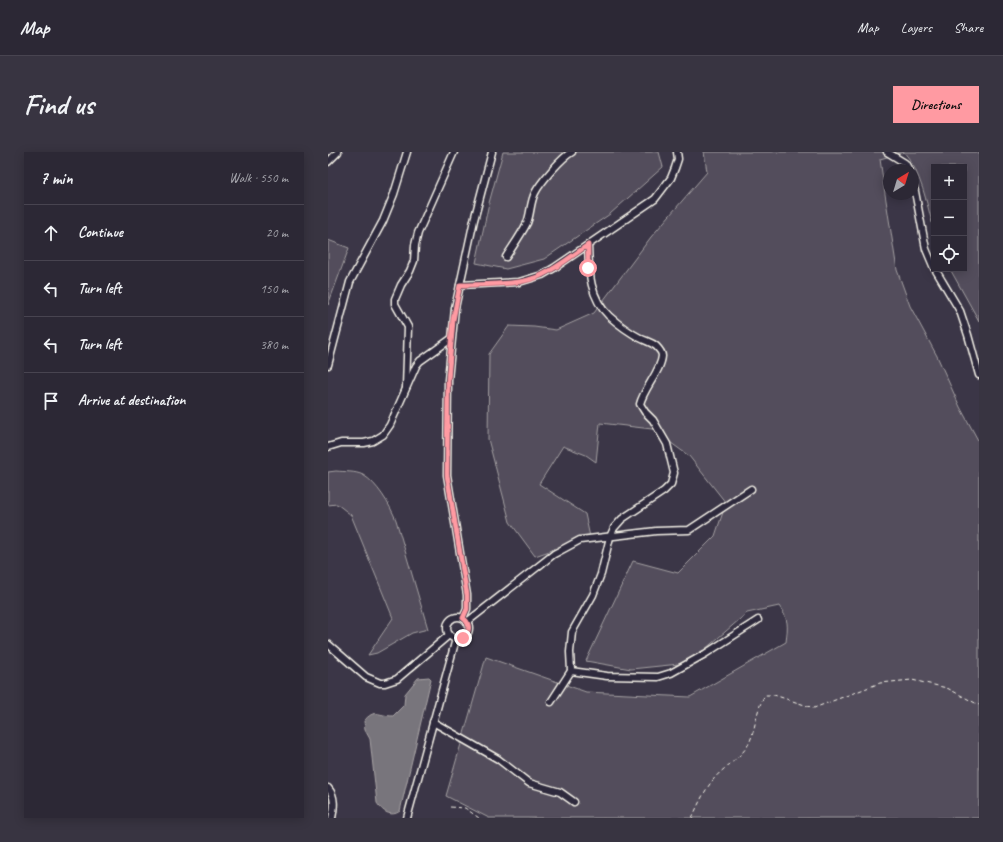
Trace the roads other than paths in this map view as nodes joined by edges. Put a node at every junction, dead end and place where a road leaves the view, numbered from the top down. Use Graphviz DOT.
graph roads {
  1 [pos="338,152"];
  2 [pos="407,152"];
  3 [pos="454,152"];
  4 [pos="492,152"];
  5 [pos="572,152"];
  6 [pos="677,152"];
  7 [pos="887,152"];
  8 [pos="328,162"];
  9 [pos="906,164"];
  10 [pos="917,200"];
  11 [pos="588,245"];
  12 [pos="506,257"];
  13 [pos="931,261"];
  14 [pos="936,272"];
  15 [pos="460,285"];
  16 [pos="451,339"];
  17 [pos="329,352"];
  18 [pos="328,365"];
  19 [pos="979,375"];
  20 [pos="406,387"];
  21 [pos="328,447"];
  22 [pos="751,489"];
  23 [pos="610,537"];
  24 [pos="465,620"];
  25 [pos="758,620"];
  26 [pos="450,635"];
  27 [pos="456,639"];
  28 [pos="328,644"];
  29 [pos="572,671"];
  30 [pos="551,702"];
  31 [pos="433,722"];
  32 [pos="328,788"];
  33 [pos="574,802"];
  34 [pos="332,818"];
  35 [pos="407,818"];
  1 -- 8 [label="street"];
  2 -- 17 [label="street"];
  3 -- 20 [label="street"];
  4 -- 15 [label="street"];
  5 -- 12 [label="street"];
  6 -- 11 [label="street"];
  7 -- 9 [label="street"];
  10 -- 13 [label="street"];
  11 -- 15 [label="street"];
  11 -- 23 [label="street"];
  14 -- 19 [label="street"];
  15 -- 16 [label="street"];
  16 -- 20 [label="street"];
  16 -- 24 [label="street"];
  17 -- 18 [label="street"];
  20 -- 21 [label="street"];
  22 -- 23 [label="street"];
  23 -- 24 [label="street"];
  23 -- 29 [label="street"];
  24 -- 26 [label="street"];
  24 -- 27 [label="street"];
  25 -- 29 [label="street"];
  26 -- 27 [label="street"];
  26 -- 28 [label="street"];
  27 -- 31 [label="street"];
  29 -- 30 [label="street"];
  31 -- 33 [label="street"];
  31 -- 35 [label="street"];
  32 -- 34 [label="street"];
}
